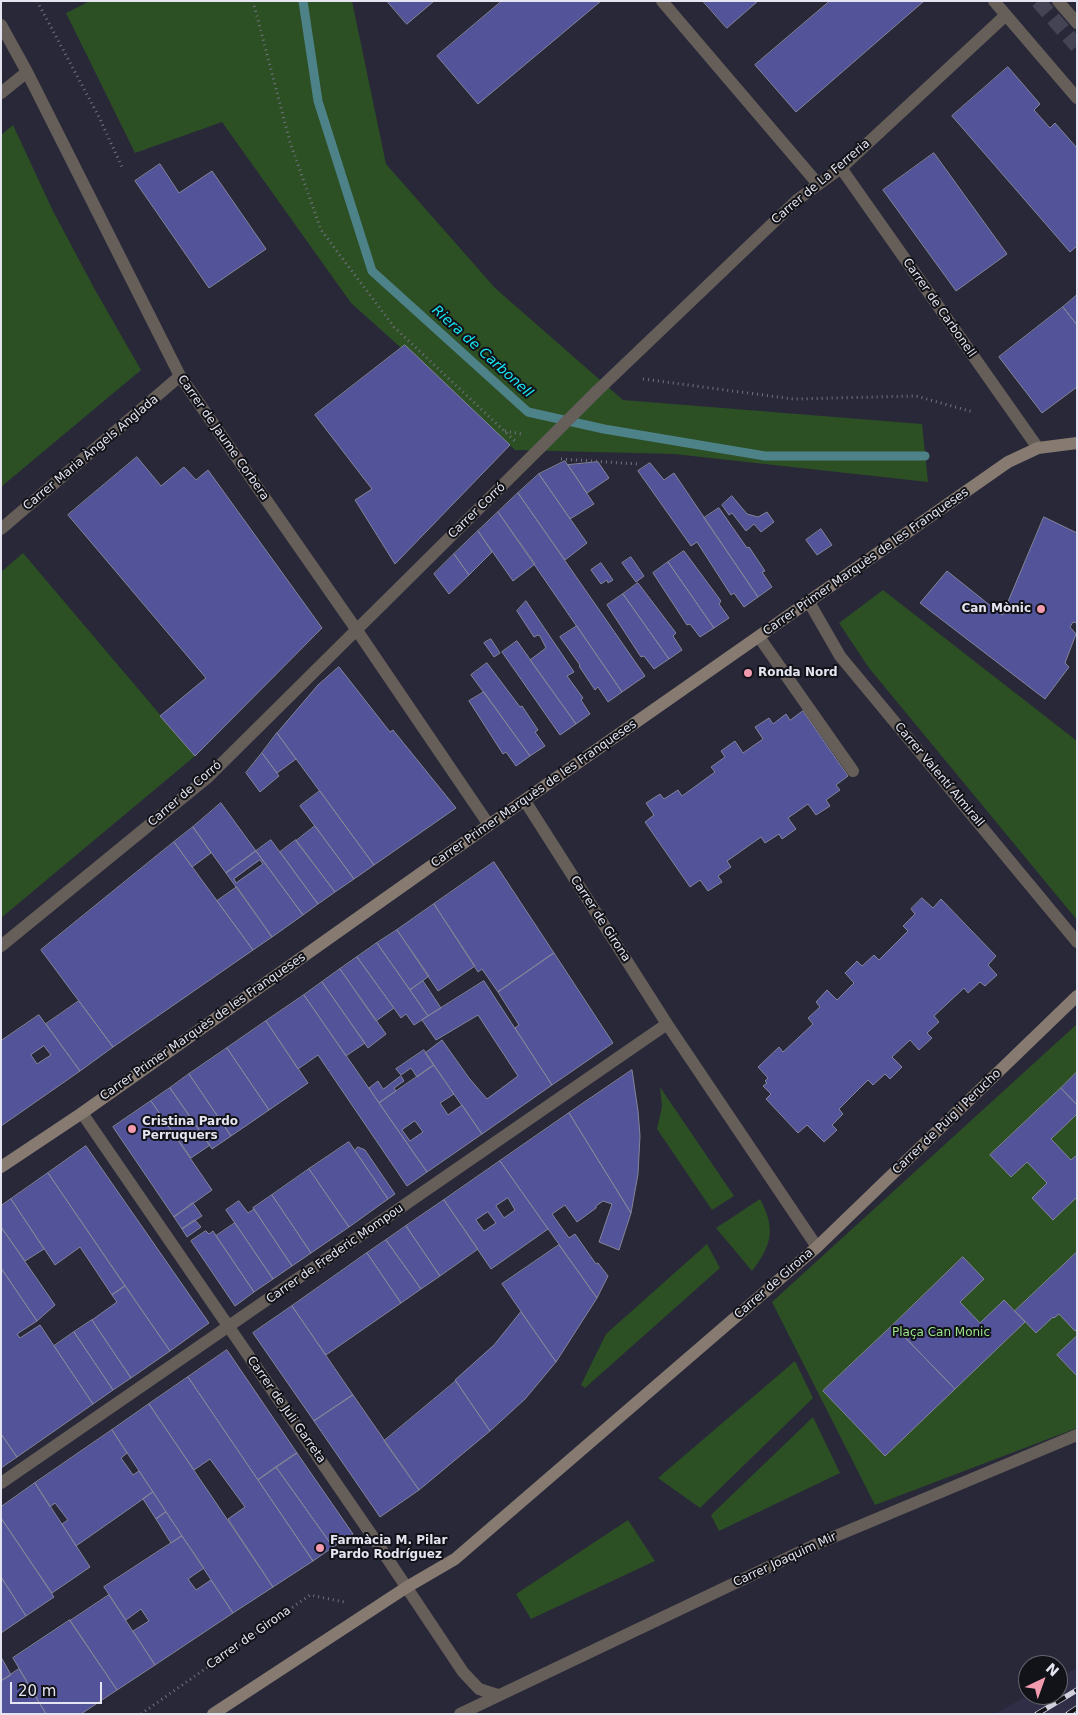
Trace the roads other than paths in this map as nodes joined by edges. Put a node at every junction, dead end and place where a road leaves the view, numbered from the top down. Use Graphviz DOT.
graph roads {
  1 [pos="662,1"];
  2 [pos="994,1"];
  3 [pos="1058,1"];
  4 [pos="1006,15"];
  5 [pos="1077,23"];
  6 [pos="1,25"];
  7 [pos="27,72"];
  8 [pos="1,93"];
  9 [pos="1077,98"];
  10 [pos="841,168"];
  11 [pos="818,184"];
  12 [pos="180,376"];
  13 [pos="596,392"];
  14 [pos="1077,443"];
  15 [pos="1038,448"];
  16 [pos="1,529"];
  17 [pos="809,602"];
  18 [pos="356,628"];
  19 [pos="759,637"];
  20 [pos="853,771"];
  21 [pos="524,801"];
  22 [pos="489,826"];
  23 [pos="1077,942"];
  24 [pos="1,946"];
  25 [pos="1077,996"];
  26 [pos="667,1024"];
  27 [pos="82,1113"];
  28 [pos="1,1167"];
  29 [pos="817,1247"];
  30 [pos="229,1327"];
  31 [pos="1077,1435"];
  32 [pos="1,1483"];
  33 [pos="407,1587"];
  34 [pos="498,1695"];
  35 [pos="213,1714"];
  36 [pos="460,1714"];
  1 -- 11 [label="street"];
  2 -- 4 [label="street"];
  3 -- 5 [label="street"];
  4 -- 9 [label="street"];
  4 -- 10 [label="street, Carrer de La Ferreria"];
  6 -- 7 [label="street, Carrer de Jaume Corbera"];
  7 -- 8 [label="street"];
  7 -- 12 [label="street, Carrer de Jaume Corbera"];
  10 -- 11 [label="street, Carrer de La Ferreria"];
  10 -- 15 [label="street, Carrer de Carbonell"];
  11 -- 13 [label="street, Carrer de La Ferreria"];
  12 -- 16 [label="street, Carrer Maria Àngels Anglada"];
  12 -- 18 [label="street, Carrer de Jaume Corbera"];
  13 -- 18 [label="street, Carrer Corró, bridge"];
  14 -- 15 [label="street, Carrer Primer Marquès de les Franqueses"];
  15 -- 17 [label="street, Carrer Primer Marquès de les Franqueses"];
  17 -- 19 [label="street, Carrer Primer Marquès de les Franqueses"];
  17 -- 23 [label="street, Carrer Valentí Almirall"];
  18 -- 22 [label="street, Carrer de Jaume Corbera"];
  18 -- 24 [label="street, Carrer de Corró"];
  19 -- 20 [label="street"];
  19 -- 21 [label="street, Carrer Primer Marquès de les Franqueses"];
  21 -- 22 [label="street, Carrer Primer Marquès de les Franqueses"];
  21 -- 26 [label="street, Carrer de Girona"];
  22 -- 27 [label="street, Carrer Primer Marquès de les Franqueses"];
  25 -- 29 [label="street, Carrer de Puig i Perucho"];
  26 -- 29 [label="street, Carrer de Girona"];
  26 -- 30 [label="street, Carrer de Frederic Mompou"];
  27 -- 28 [label="street, Carrer Primer Marquès de les Franqueses"];
  27 -- 30 [label="street, Carrer de Juli Garreta"];
  29 -- 33 [label="street, Carrer de Girona"];
  30 -- 32 [label="street, Carrer de Frederic Mompou"];
  30 -- 33 [label="street, Carrer de Juli Garreta"];
  31 -- 34 [label="street, Carrer Joaquim Mir"];
  33 -- 34 [label="street, Carrer de Juli Garreta"];
  33 -- 35 [label="street, Carrer de Girona"];
  34 -- 36 [label="street, Carrer Joaquim Mir"];
}
